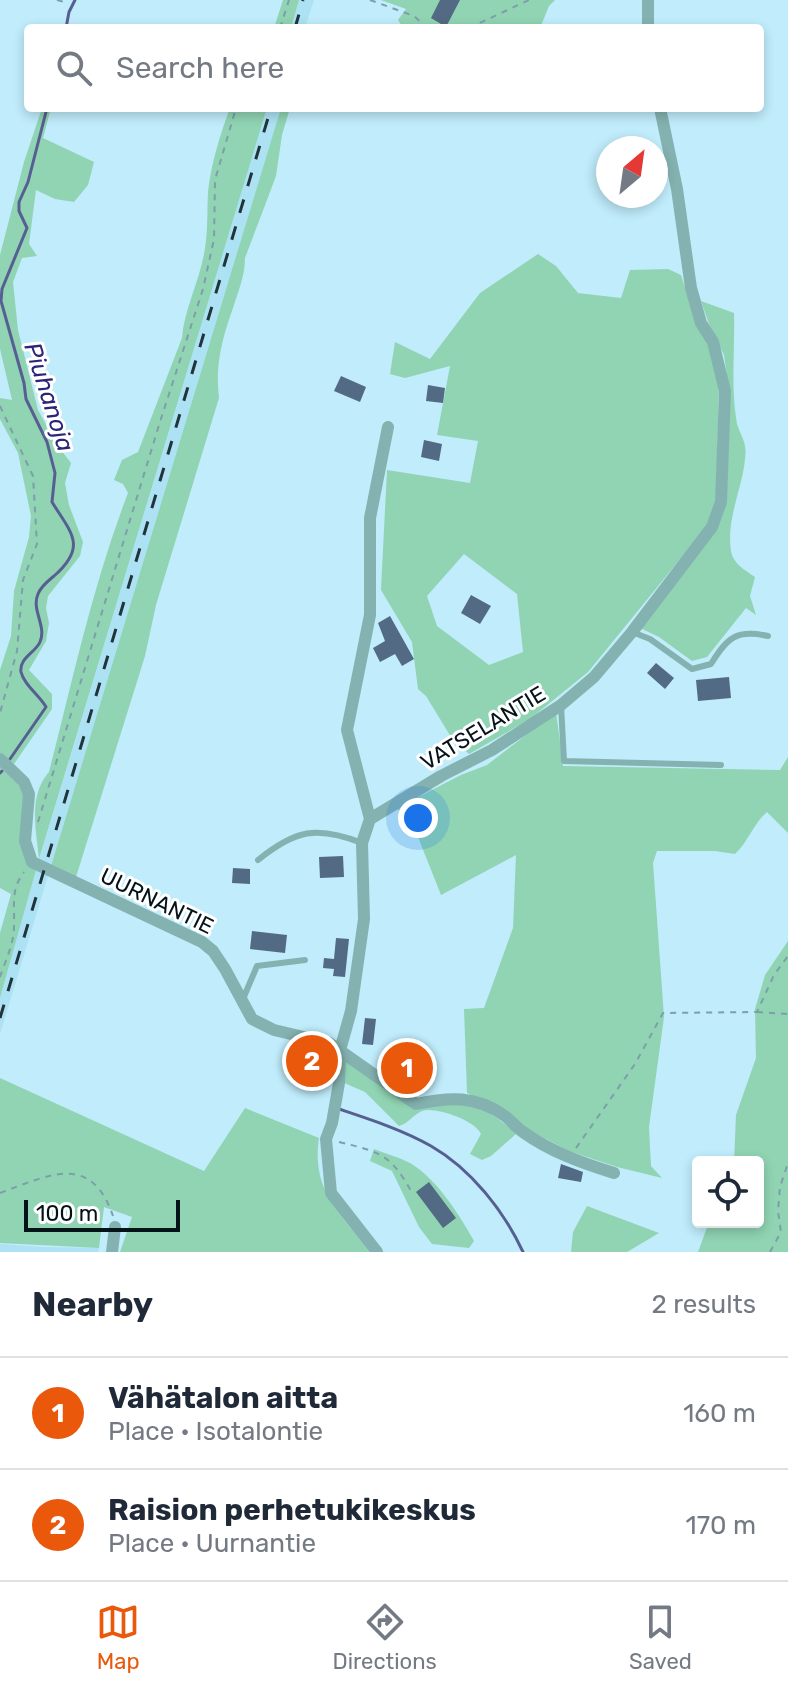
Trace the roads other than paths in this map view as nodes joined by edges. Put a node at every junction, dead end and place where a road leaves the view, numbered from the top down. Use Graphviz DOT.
graph roads {
  1 [pos="648,0"];
  2 [pos="648,24"];
  3 [pos="661,112"];
  4 [pos="388,427"];
  5 [pos="632,632"];
  6 [pos="768,636"];
  7 [pos="561,705"];
  8 [pos="0,759"];
  9 [pos="721,765"];
  10 [pos="370,819"];
  11 [pos="362,843"];
  12 [pos="258,860"];
  13 [pos="305,960"];
  14 [pos="243,999"];
  15 [pos="340,1050"];
  16 [pos="614,1173"];
  17 [pos="115,1227"];
  18 [pos="112,1252"];
  19 [pos="377,1252"];
  1 -- 2 [label="street"];
  3 -- 5 [label="street, VATSELANTIE"];
  4 -- 10 [label="street"];
  5 -- 6 [label="lane"];
  5 -- 7 [label="street, VATSELANTIE"];
  7 -- 9 [label="lane"];
  7 -- 10 [label="street, VATSELANTIE"];
  8 -- 14 [label="street, UURNANTIE"];
  10 -- 11 [label="street"];
  11 -- 12 [label="lane"];
  11 -- 15 [label="street"];
  13 -- 14 [label="lane"];
  14 -- 15 [label="street, UURNANTIE"];
  15 -- 16 [label="street, UURNANTIE"];
  15 -- 19 [label="street"];
  17 -- 18 [label="street"];
}
